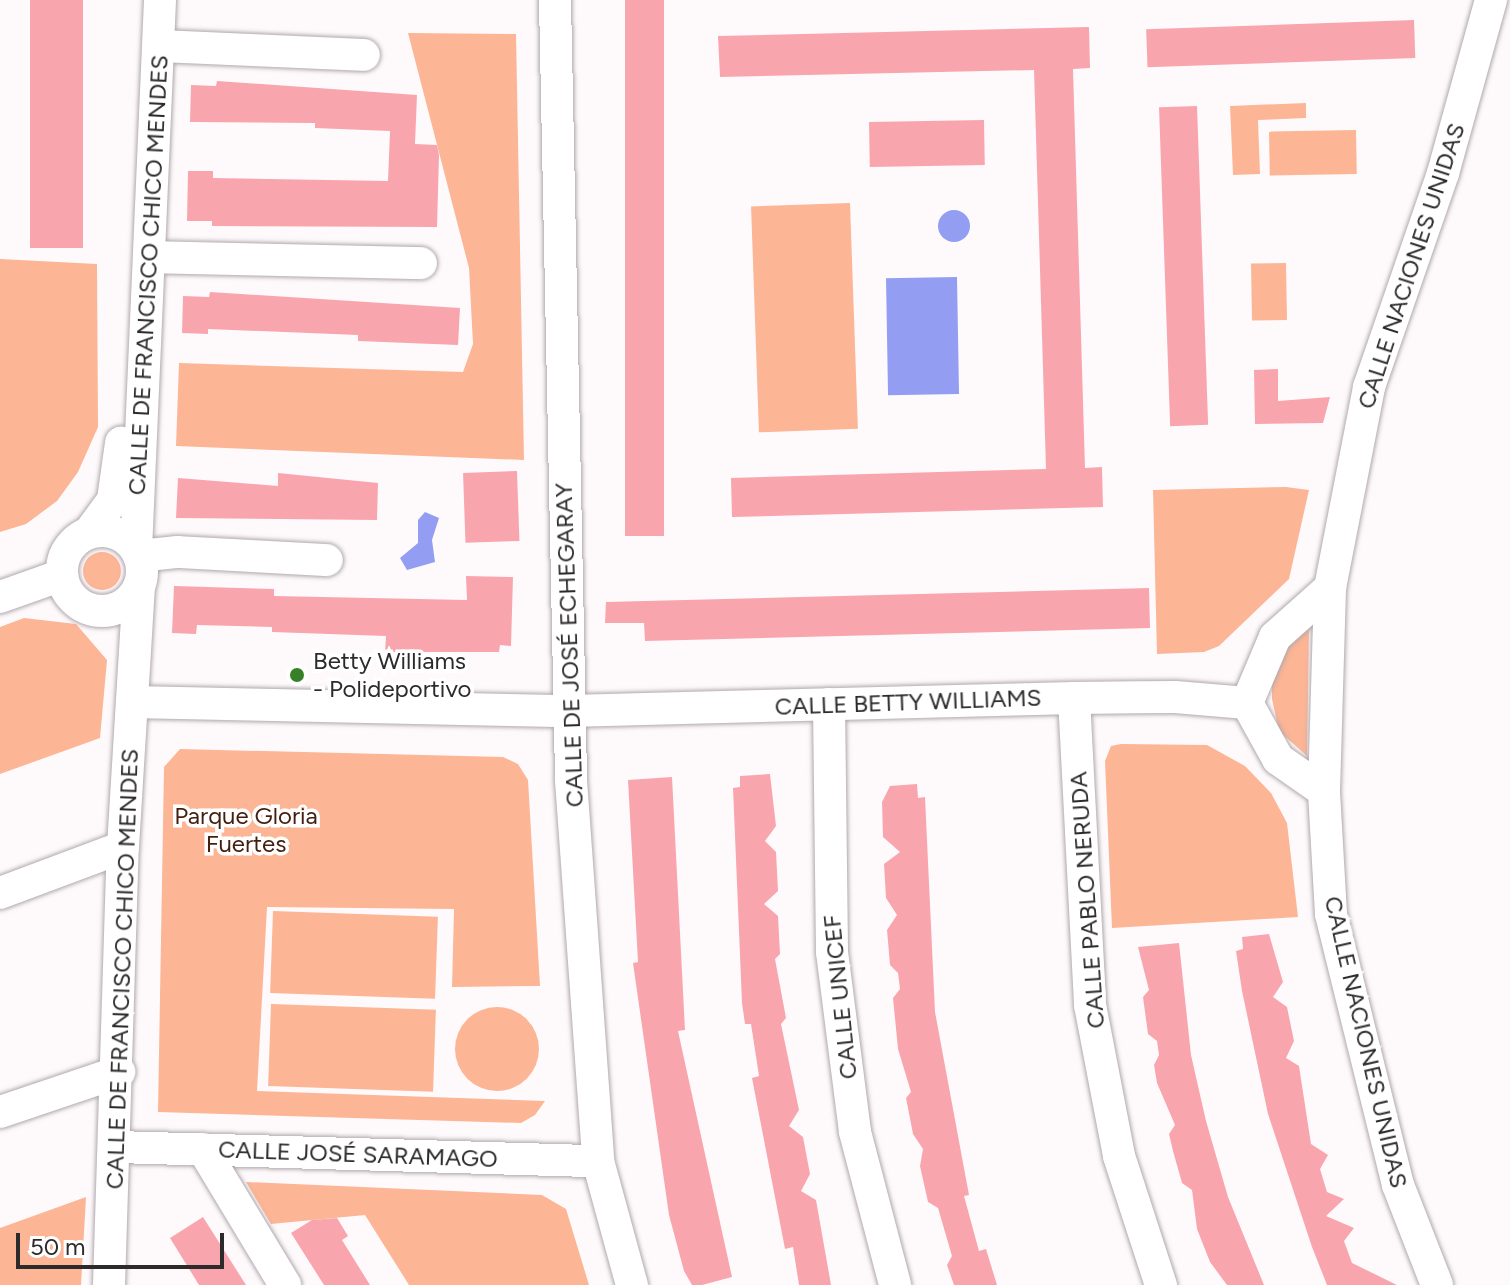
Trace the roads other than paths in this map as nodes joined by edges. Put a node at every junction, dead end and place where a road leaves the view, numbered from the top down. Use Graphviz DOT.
graph roads {
  1 [pos="138,0"];
  2 [pos="160,0"];
  3 [pos="555,0"];
  4 [pos="1491,0"];
  5 [pos="159,46"];
  6 [pos="364,55"];
  7 [pos="150,257"];
  8 [pos="421,263"];
  9 [pos="89,533"];
  10 [pos="327,560"];
  11 [pos="138,564"];
  12 [pos="62,575"];
  13 [pos="1330,588"];
  14 [pos="0,597"];
  15 [pos="80,605"];
  16 [pos="1074,698"];
  17 [pos="132,702"];
  18 [pos="1247,703"];
  19 [pos="829,704"];
  20 [pos="568,711"];
  21 [pos="1324,791"];
  22 [pos="123,847"];
  23 [pos="0,893"];
  24 [pos="119,1072"];
  25 [pos="0,1112"];
  26 [pos="117,1147"];
  27 [pos="203,1149"];
  28 [pos="598,1161"];
  29 [pos="109,1285"];
  30 [pos="285,1285"];
  31 [pos="632,1285"];
  32 [pos="895,1285"];
  33 [pos="1161,1285"];
  34 [pos="1437,1285"];
  1 -- 9 [label="street, CALLE DE FRANCISCO CHICO MENDES"];
  2 -- 5 [label="street, CALLE DE FRANCISCO CHICO MENDES"];
  3 -- 20 [label="street, CALLE DE JOSÉ ECHEGARAY"];
  4 -- 13 [label="street, CALLE NACIONES UNIDAS"];
  5 -- 6 [label="street"];
  5 -- 7 [label="street, CALLE DE FRANCISCO CHICO MENDES"];
  7 -- 8 [label="street"];
  7 -- 11 [label="street, CALLE DE FRANCISCO CHICO MENDES"];
  9 -- 11 [label="street"];
  9 -- 12 [label="street"];
  10 -- 11 [label="street"];
  11 -- 15 [label="street"];
  11 -- 17 [label="street, CALLE DE FRANCISCO CHICO MENDES"];
  12 -- 14 [label="street"];
  12 -- 15 [label="street"];
  13 -- 18 [label="street"];
  13 -- 21 [label="street, CALLE NACIONES UNIDAS"];
  15 -- 17 [label="street, CALLE DE FRANCISCO CHICO MENDES"];
  16 -- 18 [label="street, CALLE BETTY WILLIAMS"];
  16 -- 19 [label="street, CALLE BETTY WILLIAMS"];
  16 -- 33 [label="street, CALLE PABLO NERUDA"];
  17 -- 20 [label="street, CALLE BETTY WILLIAMS"];
  17 -- 22 [label="street, CALLE DE FRANCISCO CHICO MENDES"];
  18 -- 21 [label="street"];
  19 -- 20 [label="street, CALLE BETTY WILLIAMS"];
  19 -- 32 [label="street, CALLE UNICEF"];
  20 -- 28 [label="street, CALLE DE JOSÉ ECHEGARAY"];
  21 -- 34 [label="street, CALLE NACIONES UNIDAS"];
  22 -- 23 [label="street"];
  22 -- 24 [label="street, CALLE DE FRANCISCO CHICO MENDES"];
  24 -- 25 [label="street"];
  24 -- 26 [label="street, CALLE DE FRANCISCO CHICO MENDES"];
  26 -- 27 [label="street, CALLE JOSÉ SARAMAGO"];
  26 -- 29 [label="street, CALLE DE FRANCISCO CHICO MENDES"];
  27 -- 28 [label="street, CALLE JOSÉ SARAMAGO"];
  27 -- 30 [label="street"];
  28 -- 31 [label="street, CALLE DE JOSÉ ECHEGARAY"];
}
